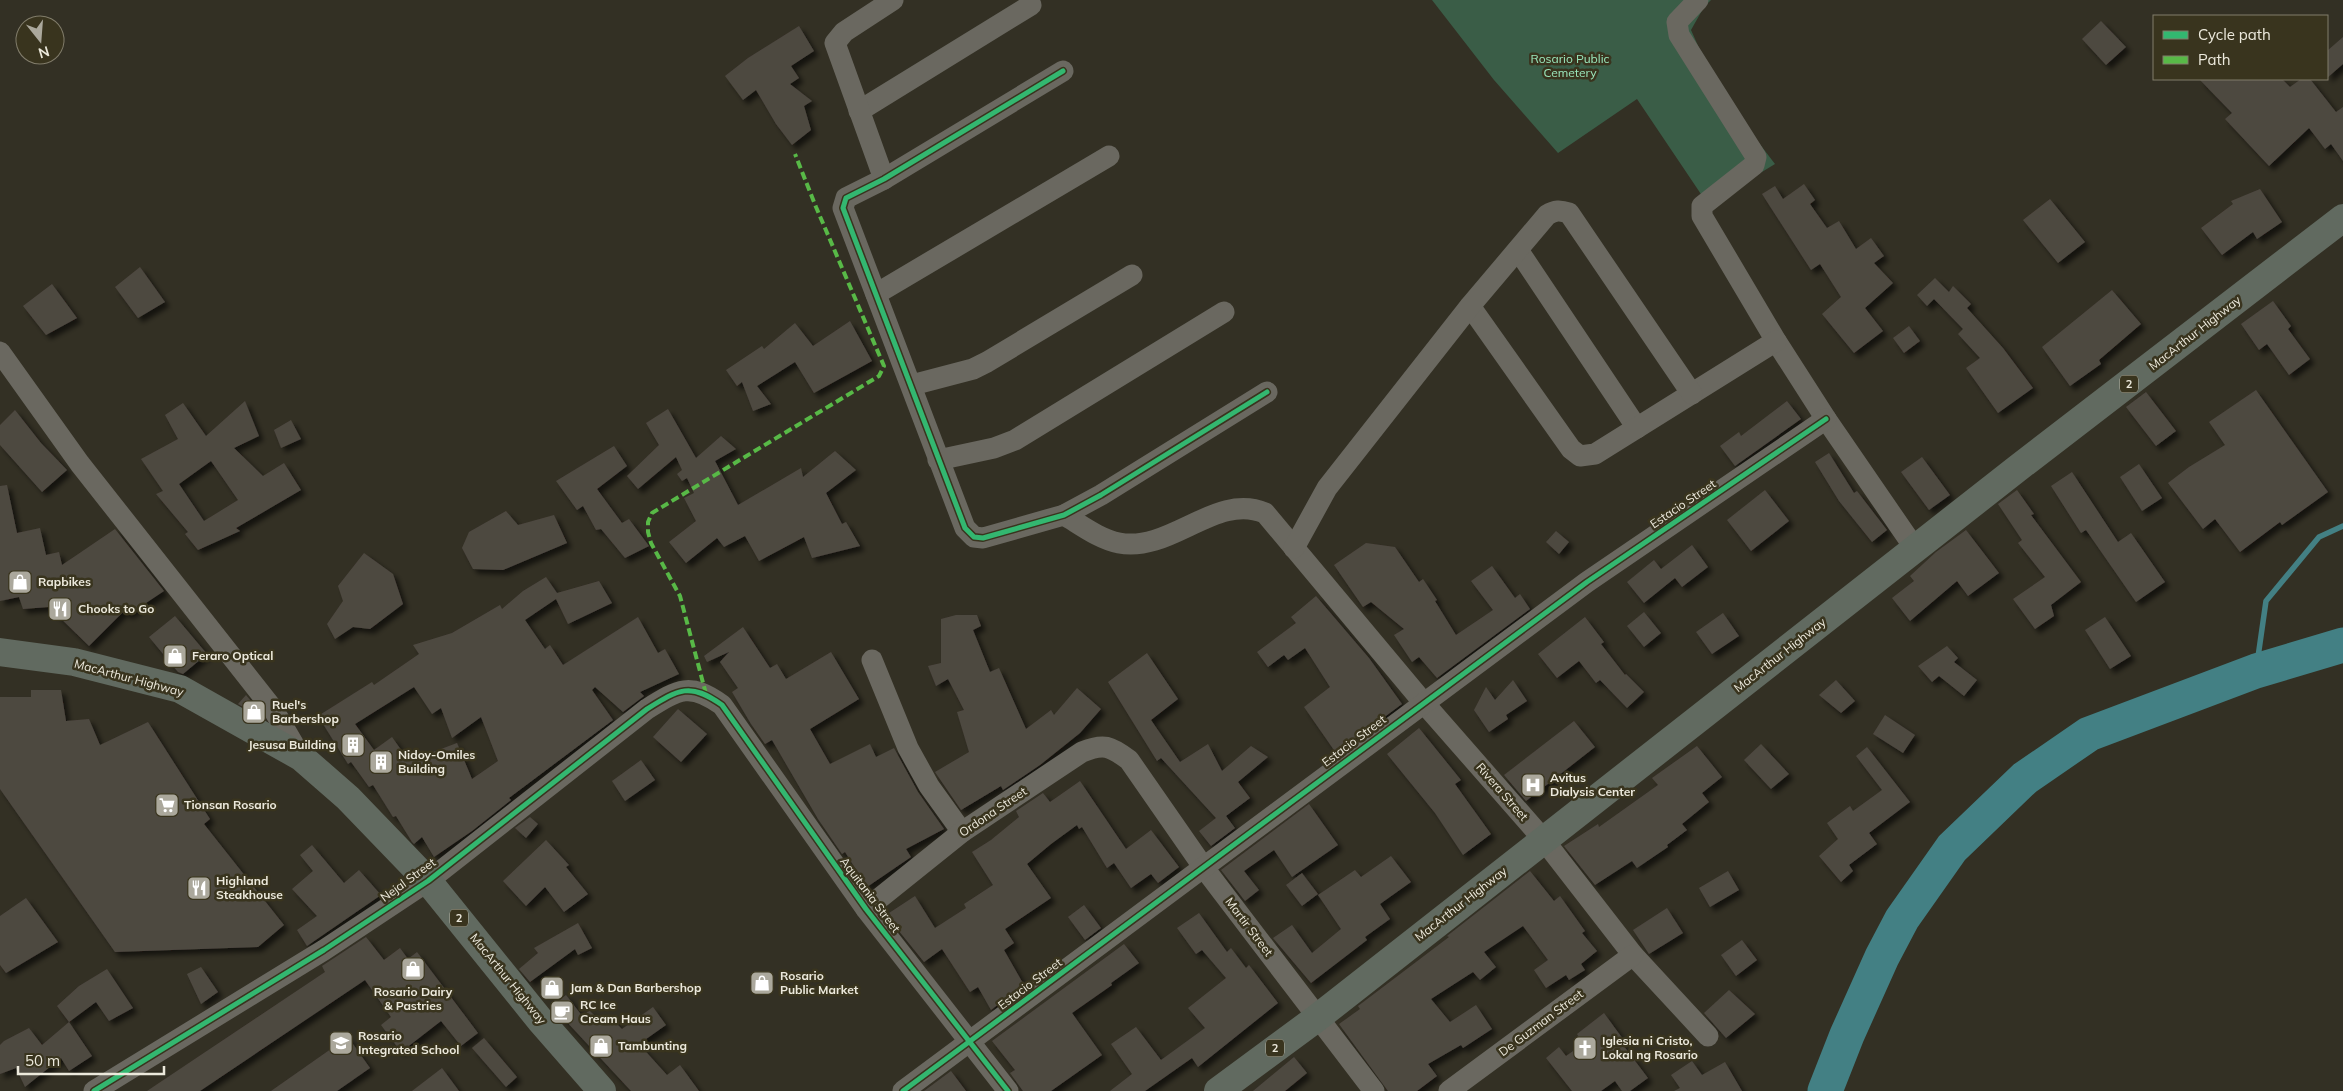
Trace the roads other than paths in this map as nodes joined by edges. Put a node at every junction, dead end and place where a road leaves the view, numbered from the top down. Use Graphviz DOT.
graph roads {
  1 [pos="893,0"];
  2 [pos="1698,0"];
  3 [pos="1031,5"];
  4 [pos="1063,71"];
  5 [pos="859,111"];
  6 [pos="1109,156"];
  7 [pos="884,179"];
  8 [pos="2343,218"];
  9 [pos="1518,250"];
  10 [pos="1132,275"];
  11 [pos="876,294"];
  12 [pos="1470,306"];
  13 [pos="1224,312"];
  14 [pos="1776,341"];
  15 [pos="0,352"];
  16 [pos="912,385"];
  17 [pos="1267,392"];
  18 [pos="1692,394"];
  19 [pos="1826,419"];
  20 [pos="1637,428"];
  21 [pos="938,460"];
  22 [pos="1064,515"];
  23 [pos="1294,548"];
  24 [pos="1916,550"];
  25 [pos="0,652"];
  26 [pos="872,660"];
  27 [pos="1423,702"];
  28 [pos="722,705"];
  29 [pos="301,757"];
  30 [pos="1129,760"];
  31 [pos="962,832"];
  32 [pos="1543,839"];
  33 [pos="1204,868"];
  34 [pos="428,881"];
  35 [pos="866,909"];
  36 [pos="1633,955"];
  37 [pos="1317,1018"];
  38 [pos="1708,1036"];
  39 [pos="970,1041"];
  40 [pos="94,1091"];
  41 [pos="602,1091"];
  42 [pos="903,1091"];
  43 [pos="1008,1091"];
  44 [pos="1218,1091"];
  45 [pos="1374,1091"];
  46 [pos="1449,1091"];
  1 -- 5 [label="street"];
  2 -- 14 [label="street"];
  3 -- 5 [label="street"];
  4 -- 7 [label="street"];
  5 -- 7 [label="street"];
  6 -- 11 [label="street"];
  7 -- 11 [label="street"];
  8 -- 24 [label="highway, MacArthur Highway / 2"];
  9 -- 12 [label="street"];
  9 -- 18 [label="street"];
  9 -- 20 [label="street"];
  10 -- 16 [label="street"];
  11 -- 16 [label="street"];
  12 -- 20 [label="street"];
  12 -- 23 [label="street"];
  13 -- 21 [label="street"];
  14 -- 18 [label="street"];
  14 -- 19 [label="street"];
  15 -- 29 [label="street"];
  16 -- 21 [label="street"];
  17 -- 22 [label="street"];
  18 -- 20 [label="street"];
  19 -- 24 [label="street"];
  19 -- 27 [label="street, Estacio Street"];
  21 -- 22 [label="street"];
  22 -- 23 [label="street, Rivera Street"];
  23 -- 27 [label="street, Rivera Street"];
  24 -- 32 [label="highway, MacArthur Highway / 2"];
  25 -- 29 [label="highway, MacArthur Highway / 2"];
  26 -- 31 [label="street"];
  27 -- 32 [label="street, Rivera Street"];
  27 -- 33 [label="street, Estacio Street"];
  28 -- 34 [label="street, Nejal Street"];
  28 -- 35 [label="street, Aquitania Street"];
  29 -- 34 [label="highway, MacArthur Highway / 2"];
  30 -- 31 [label="street, Ordona Street"];
  30 -- 33 [label="street, Martir Street"];
  31 -- 35 [label="street, Ordona Street"];
  32 -- 36 [label="street, Rivera Street"];
  32 -- 37 [label="highway, MacArthur Highway / 2"];
  33 -- 37 [label="street, Martir Street"];
  33 -- 39 [label="street, Estacio Street"];
  34 -- 40 [label="street, Nejal Street"];
  34 -- 41 [label="highway, MacArthur Highway / 2"];
  35 -- 39 [label="street, Aquitania Street"];
  36 -- 38 [label="street, Rivera Street"];
  36 -- 46 [label="street, De Guzman Street"];
  37 -- 44 [label="highway, MacArthur Highway / 2"];
  37 -- 45 [label="street, Martir Street"];
  39 -- 42 [label="street, Estacio Street"];
  39 -- 43 [label="street, Aquitania Street"];
}
